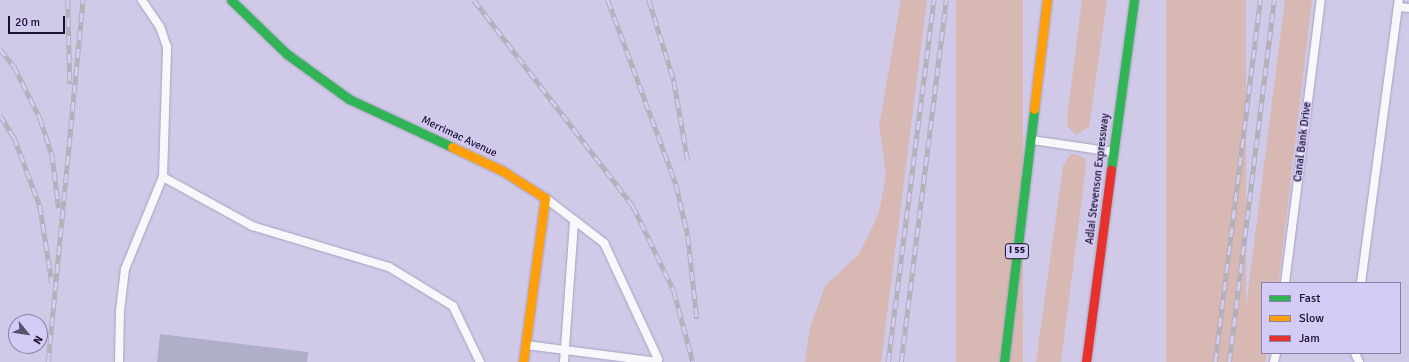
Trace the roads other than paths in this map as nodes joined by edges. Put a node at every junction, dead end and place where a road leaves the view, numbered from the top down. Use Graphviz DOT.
graph roads {
  1 [pos="142,0"];
  2 [pos="231,0"];
  3 [pos="1047,0"];
  4 [pos="1134,0"];
  5 [pos="1321,0"];
  6 [pos="1399,4"];
  7 [pos="1409,8"];
  8 [pos="1030,140"];
  9 [pos="1114,152"];
  10 [pos="163,176"];
  11 [pos="545,198"];
  12 [pos="574,221"];
  13 [pos="1285,282"];
  14 [pos="1361,282"];
  15 [pos="526,345"];
  16 [pos="565,349"];
  17 [pos="658,361"];
  18 [pos="119,362"];
  19 [pos="480,362"];
  20 [pos="524,362"];
  21 [pos="564,362"];
  22 [pos="1004,362"];
  23 [pos="1086,362"];
  1 -- 10 [label="lane"];
  2 -- 11 [label="main road, Merrimac Avenue"];
  3 -- 8 [label="main road, I 55"];
  4 -- 9 [label="main road, Adlai Stevenson Expressway"];
  5 -- 13 [label="lane, Canal Bank Drive"];
  6 -- 7 [label="lane"];
  6 -- 14 [label="lane"];
  8 -- 9 [label="lane"];
  8 -- 22 [label="main road, I 55"];
  9 -- 23 [label="main road, Adlai Stevenson Expressway"];
  10 -- 18 [label="lane"];
  10 -- 19 [label="lane"];
  11 -- 12 [label="lane"];
  11 -- 15 [label="main road"];
  12 -- 16 [label="lane"];
  12 -- 17 [label="lane"];
  15 -- 16 [label="lane"];
  15 -- 20 [label="main road"];
  16 -- 17 [label="lane"];
  16 -- 21 [label="lane"];
}
